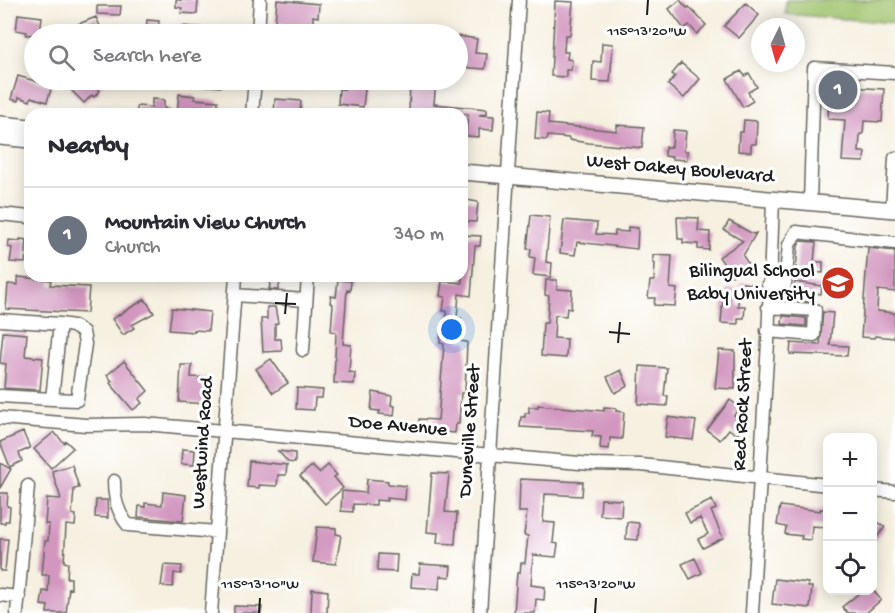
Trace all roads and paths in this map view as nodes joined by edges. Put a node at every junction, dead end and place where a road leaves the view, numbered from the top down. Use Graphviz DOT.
graph roads {
  1 [pos="260,0"];
  2 [pos="519,0"];
  3 [pos="259,24"];
  4 [pos="895,73"];
  5 [pos="254,90"];
  6 [pos="253,108"];
  7 [pos="0,124"];
  8 [pos="24,126"];
  9 [pos="0,137"];
  10 [pos="24,139"];
  11 [pos="895,158"];
  12 [pos="468,173"];
  13 [pos="508,176"];
  14 [pos="772,199"];
  15 [pos="810,202"];
  16 [pos="893,210"];
  17 [pos="0,214"];
  18 [pos="24,216"];
  19 [pos="895,243"];
  20 [pos="771,244"];
  21 [pos="789,245"];
  22 [pos="236,282"];
  23 [pos="308,282"];
  24 [pos="768,284"];
  25 [pos="235,295"];
  26 [pos="306,300"];
  27 [pos="768,307"];
  28 [pos="0,320"];
  29 [pos="60,324"];
  30 [pos="767,331"];
  31 [pos="303,350"];
  32 [pos="0,396"];
  33 [pos="52,399"];
  34 [pos="0,418"];
  35 [pos="224,431"];
  36 [pos="489,454"];
  37 [pos="760,477"];
  38 [pos="114,481"];
  39 [pos="823,484"];
  40 [pos="28,486"];
  41 [pos="877,490"];
  42 [pos="895,492"];
  43 [pos="217,532"];
  44 [pos="0,595"];
  45 [pos="19,597"];
  46 [pos="18,613"];
  47 [pos="211,613"];
  48 [pos="480,613"];
  49 [pos="752,613"];
  1 -- 3 [label="street"];
  2 -- 13 [label="street, Duneville Street"];
  4 -- 15 [label="street"];
  5 -- 6 [label="street"];
  7 -- 8 [label="main road"];
  9 -- 10 [label="main road"];
  11 -- 16 [label="street"];
  12 -- 13 [label="main road, West Oakey Boulevard"];
  13 -- 14 [label="main road, West Oakey Boulevard"];
  13 -- 36 [label="street, Duneville Street"];
  14 -- 15 [label="main road, West Oakey Boulevard"];
  14 -- 20 [label="street, Red Rock Street"];
  15 -- 16 [label="main road, West Oakey Boulevard"];
  17 -- 18 [label="street"];
  19 -- 21 [label="street"];
  20 -- 21 [label="street"];
  20 -- 24 [label="street, Red Rock Street"];
  21 -- 24 [label="street"];
  22 -- 25 [label="street, Westwind Road"];
  23 -- 26 [label="street"];
  24 -- 27 [label="street, Red Rock Street"];
  25 -- 26 [label="street"];
  25 -- 35 [label="street, Westwind Road"];
  26 -- 31 [label="street"];
  27 -- 30 [label="street, Red Rock Street"];
  27 -- 30 [label="street"];
  28 -- 29 [label="street"];
  29 -- 33 [label="street"];
  29 -- 33 [label="street"];
  30 -- 37 [label="street, Red Rock Street"];
  32 -- 33 [label="street"];
  34 -- 35 [label="street, Doe Avenue"];
  35 -- 36 [label="street, Doe Avenue"];
  35 -- 43 [label="street, Westwind Road"];
  36 -- 37 [label="street, Doe Avenue"];
  36 -- 48 [label="street, Duneville Street"];
  37 -- 39 [label="street, Doe Avenue"];
  37 -- 49 [label="street, Red Rock Street"];
  38 -- 43 [label="street"];
  40 -- 45 [label="street"];
  41 -- 42 [label="street"];
  43 -- 47 [label="street, Westwind Road"];
  44 -- 45 [label="street"];
  45 -- 46 [label="street"];
}
